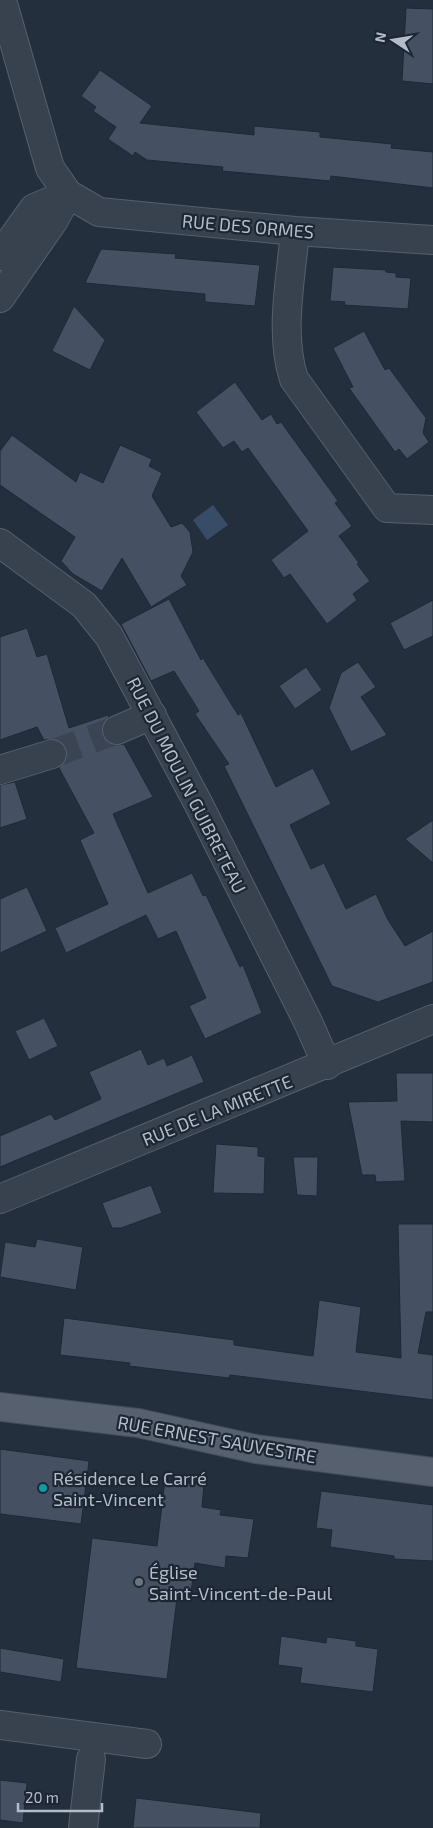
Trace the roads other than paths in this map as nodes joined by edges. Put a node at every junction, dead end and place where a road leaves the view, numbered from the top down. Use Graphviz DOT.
graph roads {
  1 [pos="2,0"];
  2 [pos="68,194"];
  3 [pos="295,231"];
  4 [pos="433,240"];
  5 [pos="0,256"];
  6 [pos="0,298"];
  7 [pos="433,510"];
  8 [pos="0,542"];
  9 [pos="152,715"];
  10 [pos="117,730"];
  11 [pos="52,754"];
  12 [pos="0,770"];
  13 [pos="433,1019"];
  14 [pos="327,1065"];
  15 [pos="0,1199"];
  16 [pos="0,1407"];
  17 [pos="433,1472"];
  18 [pos="0,1725"];
  19 [pos="147,1744"];
  20 [pos="91,1760"];
  21 [pos="83,1828"];
  1 -- 2 [label="street"];
  2 -- 3 [label="street, RUE DES ORMES"];
  2 -- 5 [label="street"];
  2 -- 6 [label="street"];
  3 -- 4 [label="street, RUE DES ORMES"];
  3 -- 7 [label="street"];
  8 -- 9 [label="street, RUE DU MOULIN GUIBRETEAU"];
  9 -- 10 [label="street"];
  9 -- 14 [label="street, RUE DU MOULIN GUIBRETEAU"];
  11 -- 12 [label="street"];
  13 -- 14 [label="street, RUE DE LA MIRETTE"];
  14 -- 15 [label="street, RUE DE LA MIRETTE"];
  16 -- 17 [label="main road, RUE ERNEST SAUVESTRE"];
  18 -- 19 [label="street"];
  20 -- 21 [label="street"];
}
